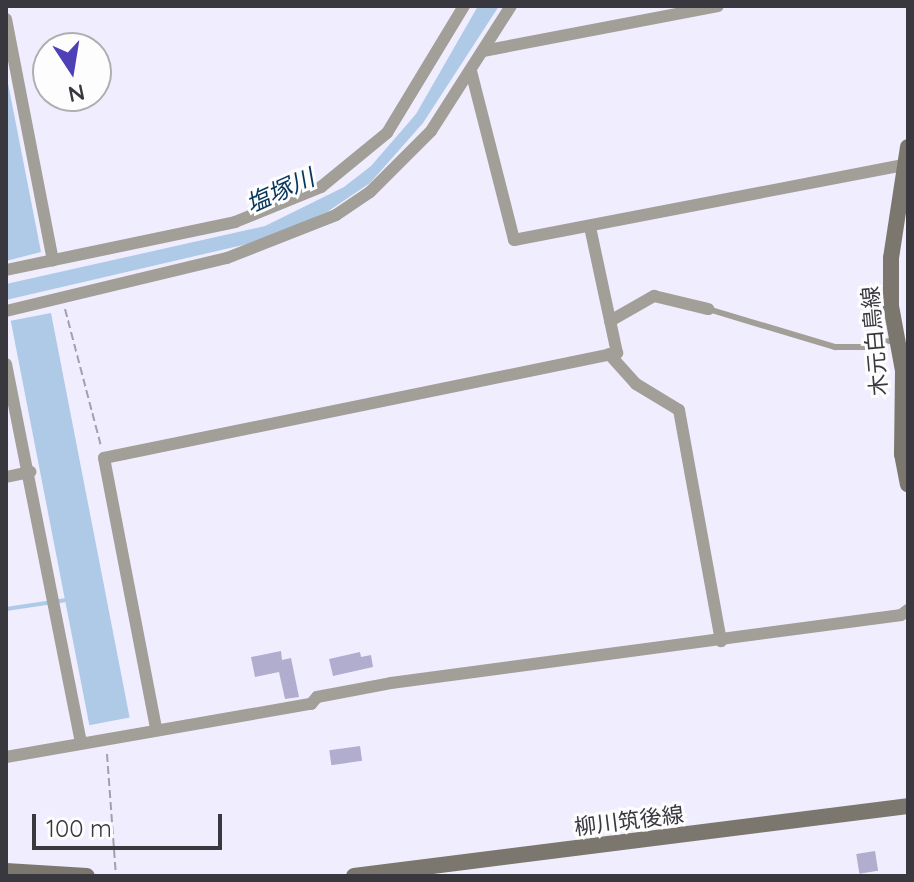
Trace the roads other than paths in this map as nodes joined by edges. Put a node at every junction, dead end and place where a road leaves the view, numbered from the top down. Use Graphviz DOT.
graph roads {
  1 [pos="464,6"];
  2 [pos="511,6"];
  3 [pos="718,6"];
  4 [pos="6,19"];
  5 [pos="483,51"];
  6 [pos="471,71"];
  7 [pos="908,147"];
  8 [pos="905,165"];
  9 [pos="590,227"];
  10 [pos="53,260"];
  11 [pos="6,270"];
  12 [pos="708,309"];
  13 [pos="6,311"];
  14 [pos="610,321"];
  15 [pos="895,339"];
  16 [pos="609,354"];
  17 [pos="6,364"];
  18 [pos="906,431"];
  19 [pos="30,472"];
  20 [pos="6,477"];
  21 [pos="908,484"];
  22 [pos="908,610"];
  23 [pos="721,641"];
  24 [pos="156,728"];
  25 [pos="81,742"];
  26 [pos="6,757"];
  27 [pos="908,806"];
  28 [pos="6,871"];
  29 [pos="87,876"];
  30 [pos="354,876"];
  1 -- 10 [label="street"];
  2 -- 5 [label="street"];
  3 -- 5 [label="street"];
  4 -- 10 [label="street"];
  5 -- 6 [label="street"];
  6 -- 9 [label="street"];
  6 -- 13 [label="street"];
  7 -- 8 [label="main road, 木元白鳥線"];
  8 -- 9 [label="street"];
  8 -- 15 [label="main road, 木元白鳥線"];
  9 -- 14 [label="street"];
  10 -- 11 [label="street"];
  12 -- 14 [label="street"];
  12 -- 15 [label="lane"];
  14 -- 16 [label="street"];
  15 -- 18 [label="main road, 木元白鳥線"];
  16 -- 23 [label="street"];
  16 -- 24 [label="street"];
  17 -- 19 [label="street"];
  18 -- 21 [label="main road, 木元白鳥線"];
  19 -- 20 [label="street"];
  19 -- 25 [label="street"];
  22 -- 23 [label="street"];
  23 -- 24 [label="street"];
  24 -- 25 [label="street"];
  25 -- 26 [label="street"];
  27 -- 30 [label="main road, 柳川筑後線"];
  28 -- 29 [label="main road"];
}
